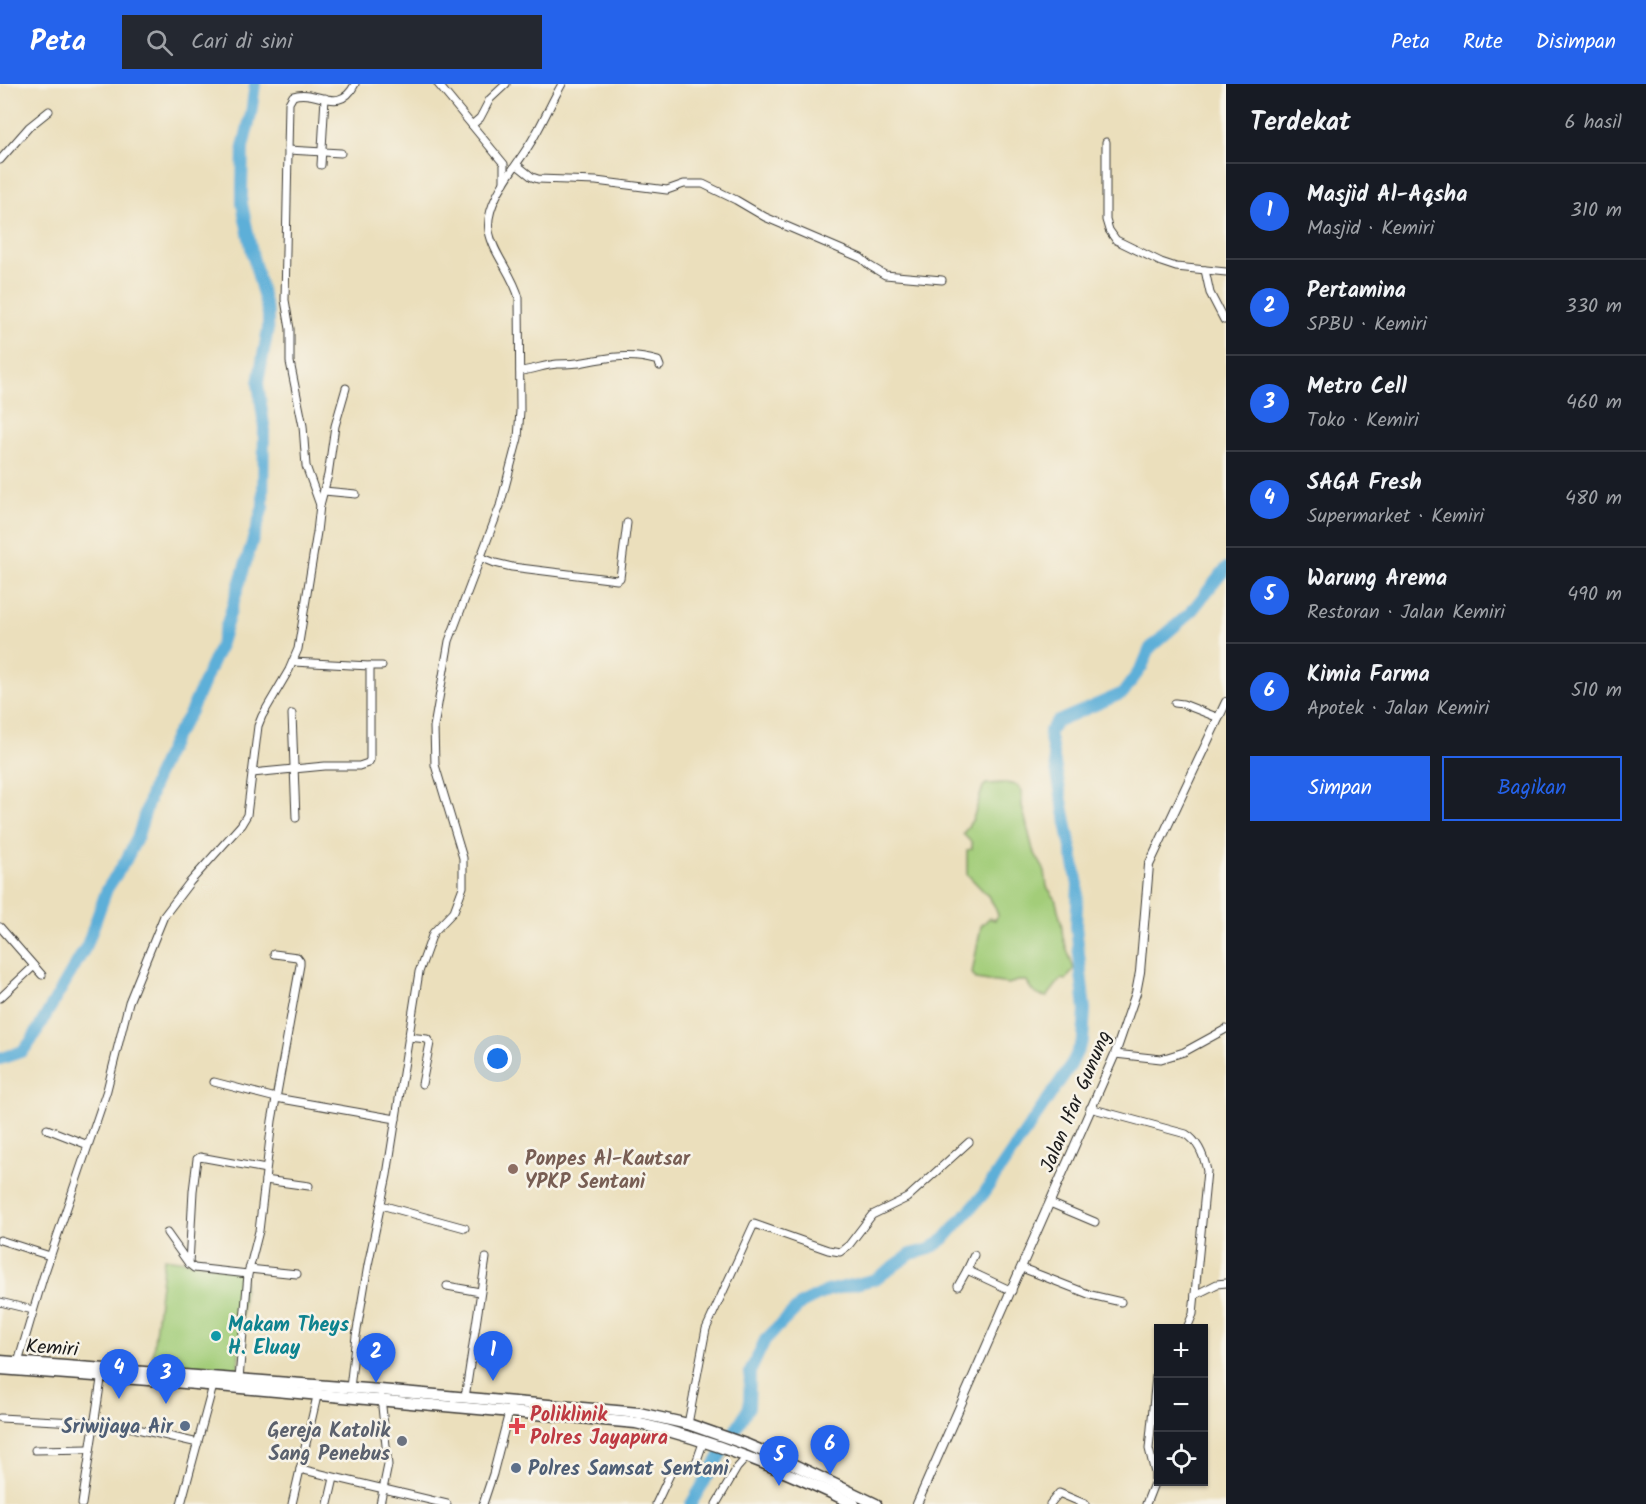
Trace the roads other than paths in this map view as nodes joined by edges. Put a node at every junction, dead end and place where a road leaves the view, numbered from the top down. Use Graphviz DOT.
graph roads {
  1 [pos="355,84"];
  2 [pos="438,84"];
  3 [pos="506,84"];
  4 [pos="562,84"];
  5 [pos="325,98"];
  6 [pos="49,111"];
  7 [pos="472,125"];
  8 [pos="1106,142"];
  9 [pos="288,150"];
  10 [pos="321,152"];
  11 [pos="340,153"];
  12 [pos="0,160"];
  13 [pos="504,164"];
  14 [pos="321,165"];
  15 [pos="516,167"];
  16 [pos="504,183"];
  17 [pos="1205,270"];
  18 [pos="1226,272"];
  19 [pos="942,280"];
  20 [pos="1224,320"];
  21 [pos="660,366"];
  22 [pos="520,371"];
  23 [pos="346,388"];
  24 [pos="324,491"];
  25 [pos="356,494"];
  26 [pos="320,505"];
  27 [pos="627,523"];
  28 [pos="480,557"];
  29 [pos="293,662"];
  30 [pos="370,666"];
  31 [pos="382,666"];
  32 [pos="1226,702"];
  33 [pos="1175,703"];
  34 [pos="292,714"];
  35 [pos="1219,718"];
  36 [pos="295,770"];
  37 [pos="252,773"];
  38 [pos="296,818"];
  39 [pos="0,927"];
  40 [pos="274,954"];
  41 [pos="33,967"];
  42 [pos="42,975"];
  43 [pos="1,996"];
  44 [pos="1226,1029"];
  45 [pos="408,1037"];
  46 [pos="1115,1054"];
  47 [pos="214,1082"];
  48 [pos="422,1084"];
  49 [pos="276,1098"];
  50 [pos="1090,1108"];
  51 [pos="396,1119"];
  52 [pos="47,1129"];
  53 [pos="969,1142"];
  54 [pos="88,1145"];
  55 [pos="267,1169"];
  56 [pos="265,1180"];
  57 [pos="309,1186"];
  58 [pos="1050,1203"];
  59 [pos="381,1205"];
  60 [pos="1095,1222"];
  61 [pos="465,1228"];
  62 [pos="167,1233"];
  63 [pos="0,1240"];
  64 [pos="974,1255"];
  65 [pos="50,1256"];
  66 [pos="486,1257"];
  67 [pos="189,1264"];
  68 [pos="1022,1268"];
  69 [pos="967,1270"];
  70 [pos="249,1271"];
  71 [pos="297,1274"];
  72 [pos="1226,1283"];
  73 [pos="447,1286"];
  74 [pos="958,1286"];
  75 [pos="1012,1291"];
  76 [pos="480,1292"];
  77 [pos="1195,1295"];
  78 [pos="0,1302"];
  79 [pos="1121,1302"];
  80 [pos="33,1310"];
  81 [pos="1189,1324"];
  82 [pos="0,1361"];
  83 [pos="17,1367"];
  84 [pos="0,1369"];
  85 [pos="102,1373"];
  86 [pos="1156,1378"];
  87 [pos="239,1379"];
  88 [pos="214,1382"];
  89 [pos="350,1388"];
  90 [pos="318,1390"];
  91 [pos="380,1395"];
  92 [pos="410,1398"];
  93 [pos="465,1398"];
  94 [pos="510,1407"];
  95 [pos="0,1418"];
  96 [pos="638,1418"];
  97 [pos="94,1423"];
  98 [pos="688,1424"];
  99 [pos="707,1437"];
  100 [pos="198,1443"];
  101 [pos="90,1449"];
  102 [pos="35,1450"];
  103 [pos="745,1456"];
  104 [pos="300,1469"];
  105 [pos="334,1478"];
  106 [pos="384,1489"];
  107 [pos="82,1504"];
  108 [pos="182,1504"];
  109 [pos="292,1504"];
  110 [pos="328,1504"];
  111 [pos="380,1504"];
  112 [pos="447,1504"];
  113 [pos="483,1504"];
  114 [pos="656,1504"];
  115 [pos="716,1504"];
  116 [pos="854,1504"];
  117 [pos="876,1504"];
  118 [pos="917,1504"];
  119 [pos="1050,1504"];
  120 [pos="1085,1504"];
  121 [pos="1146,1504"];
  1 -- 5 [label="street"];
  2 -- 7 [label="street"];
  3 -- 7 [label="street"];
  4 -- 15 [label="street"];
  5 -- 9 [label="street"];
  5 -- 10 [label="street"];
  6 -- 12 [label="street"];
  7 -- 13 [label="street"];
  8 -- 17 [label="street"];
  9 -- 10 [label="street"];
  9 -- 26 [label="street"];
  10 -- 11 [label="street"];
  10 -- 14 [label="street"];
  13 -- 15 [label="street"];
  13 -- 16 [label="street"];
  15 -- 16 [label="street"];
  15 -- 19 [label="street"];
  16 -- 22 [label="street"];
  17 -- 18 [label="street"];
  17 -- 20 [label="street"];
  21 -- 22 [label="street"];
  22 -- 28 [label="street"];
  23 -- 24 [label="street"];
  24 -- 25 [label="street"];
  24 -- 26 [label="street"];
  26 -- 29 [label="street"];
  27 -- 28 [label="street"];
  28 -- 45 [label="street"];
  29 -- 30 [label="street"];
  29 -- 37 [label="street"];
  30 -- 31 [label="street"];
  30 -- 36 [label="street"];
  32 -- 35 [label="street, Jalan Ifar Gunung"];
  33 -- 35 [label="street"];
  34 -- 36 [label="street"];
  35 -- 46 [label="street, Jalan Ifar Gunung"];
  36 -- 37 [label="street"];
  36 -- 38 [label="street"];
  37 -- 54 [label="street"];
  39 -- 41 [label="street"];
  40 -- 49 [label="street"];
  41 -- 42 [label="street"];
  41 -- 43 [label="street"];
  44 -- 46 [label="street"];
  45 -- 48 [label="street"];
  45 -- 51 [label="street"];
  46 -- 50 [label="street, Jalan Ifar Gunung"];
  47 -- 49 [label="street"];
  49 -- 51 [label="street"];
  49 -- 55 [label="street"];
  50 -- 58 [label="street, Jalan Ifar Gunung"];
  50 -- 77 [label="street"];
  51 -- 59 [label="street"];
  52 -- 54 [label="street"];
  53 -- 98 [label="street"];
  54 -- 65 [label="street"];
  55 -- 56 [label="street"];
  55 -- 67 [label="street"];
  56 -- 57 [label="street"];
  56 -- 70 [label="street"];
  58 -- 60 [label="street"];
  58 -- 68 [label="street, Jalan Ifar Gunung"];
  59 -- 61 [label="street"];
  59 -- 89 [label="street"];
  62 -- 67 [label="street"];
  63 -- 65 [label="street"];
  64 -- 69 [label="street"];
  65 -- 80 [label="street"];
  66 -- 76 [label="street"];
  67 -- 70 [label="street"];
  68 -- 75 [label="street, Jalan Ifar Gunung"];
  68 -- 79 [label="street"];
  69 -- 74 [label="street"];
  69 -- 75 [label="street"];
  70 -- 71 [label="street"];
  70 -- 87 [label="street"];
  72 -- 77 [label="street"];
  73 -- 76 [label="street"];
  75 -- 118 [label="street, Jalan Ifar Gunung"];
  76 -- 93 [label="street"];
  77 -- 81 [label="street"];
  78 -- 80 [label="street"];
  80 -- 83 [label="street"];
  82 -- 83 [label="highway, Kemiri"];
  83 -- 84 [label="highway, Kemiri"];
  83 -- 85 [label="highway, Kemiri"];
  85 -- 88 [label="highway, Kemiri"];
  85 -- 97 [label="street"];
  86 -- 121 [label="street"];
  87 -- 88 [label="highway, Kemiri"];
  87 -- 90 [label="highway, Kemiri"];
  88 -- 90 [label="highway, Kemiri"];
  88 -- 100 [label="street"];
  89 -- 90 [label="highway, Kemiri"];
  89 -- 91 [label="highway, Kemiri"];
  90 -- 91 [label="highway, Kemiri"];
  90 -- 104 [label="street"];
  91 -- 92 [label="highway, Kemiri"];
  91 -- 106 [label="street"];
  92 -- 93 [label="highway, Kemiri"];
  92 -- 94 [label="highway, Kemiri"];
  93 -- 94 [label="highway, Kemiri"];
  94 -- 96 [label="highway, Kemiri"];
  94 -- 113 [label="street"];
  95 -- 97 [label="street"];
  96 -- 98 [label="highway"];
  96 -- 99 [label="highway"];
  97 -- 100 [label="street"];
  97 -- 101 [label="street"];
  98 -- 99 [label="highway"];
  99 -- 103 [label="highway"];
  99 -- 114 [label="street"];
  99 -- 117 [label="highway"];
  100 -- 108 [label="street"];
  101 -- 102 [label="street"];
  101 -- 107 [label="street"];
  103 -- 115 [label="street"];
  103 -- 116 [label="highway"];
  104 -- 105 [label="street"];
  104 -- 109 [label="street"];
  105 -- 106 [label="street"];
  105 -- 110 [label="street"];
  106 -- 111 [label="street"];
  106 -- 112 [label="street"];
  119 -- 120 [label="street"];
}
